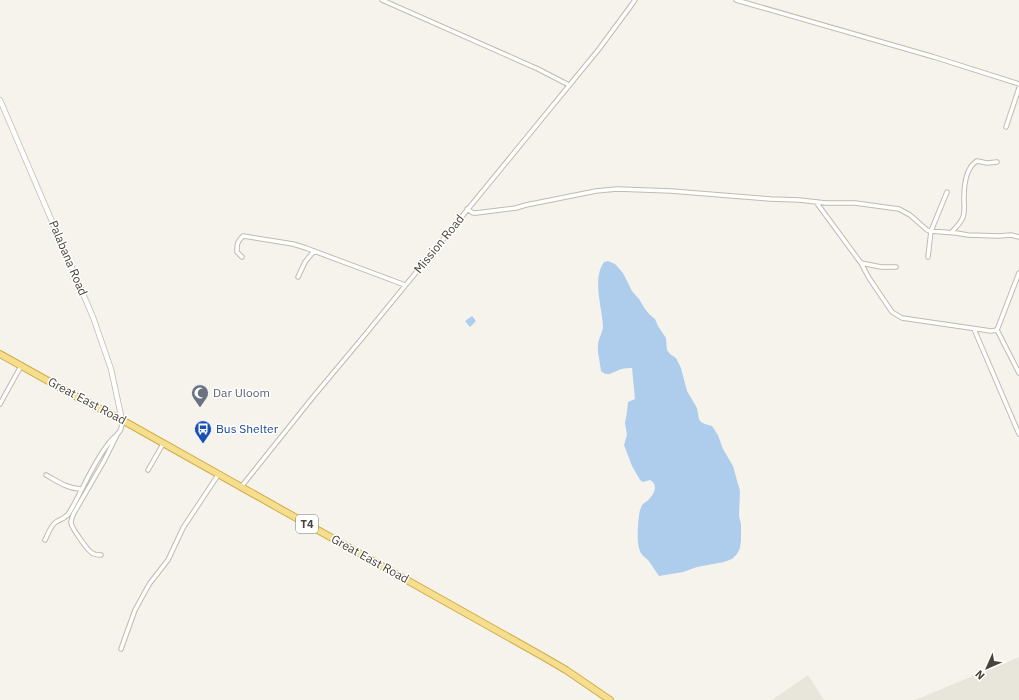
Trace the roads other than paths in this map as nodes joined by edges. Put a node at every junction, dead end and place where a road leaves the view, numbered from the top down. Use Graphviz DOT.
graph roads {
  1 [pos="382,0"];
  2 [pos="635,0"];
  3 [pos="736,0"];
  4 [pos="1019,84"];
  5 [pos="569,85"];
  6 [pos="1019,88"];
  7 [pos="0,100"];
  8 [pos="1006,127"];
  9 [pos="997,162"];
  10 [pos="947,192"];
  11 [pos="816,202"];
  12 [pos="467,209"];
  13 [pos="931,231"];
  14 [pos="952,232"];
  15 [pos="1019,237"];
  16 [pos="314,251"];
  17 [pos="242,257"];
  18 [pos="928,257"];
  19 [pos="861,263"];
  20 [pos="896,267"];
  21 [pos="1019,273"];
  22 [pos="298,276"];
  23 [pos="405,285"];
  24 [pos="974,328"];
  25 [pos="997,330"];
  26 [pos="0,354"];
  27 [pos="21,366"];
  28 [pos="1019,373"];
  29 [pos="0,404"];
  30 [pos="122,420"];
  31 [pos="1019,434"];
  32 [pos="117,435"];
  33 [pos="163,444"];
  34 [pos="148,470"];
  35 [pos="46,474"];
  36 [pos="218,475"];
  37 [pos="241,487"];
  38 [pos="81,489"];
  39 [pos="44,540"];
  40 [pos="101,555"];
  41 [pos="121,648"];
  42 [pos="610,700"];
  1 -- 5 [label="street"];
  2 -- 5 [label="street, Mission Road"];
  3 -- 4 [label="street"];
  5 -- 12 [label="street, Mission Road"];
  6 -- 8 [label="street"];
  7 -- 30 [label="street, Palabana Road"];
  9 -- 14 [label="street"];
  10 -- 13 [label="street"];
  11 -- 12 [label="street"];
  11 -- 13 [label="street"];
  11 -- 19 [label="street"];
  12 -- 23 [label="street, Mission Road"];
  13 -- 14 [label="street"];
  13 -- 18 [label="street"];
  14 -- 15 [label="street"];
  16 -- 17 [label="street"];
  16 -- 22 [label="street"];
  16 -- 23 [label="street"];
  19 -- 20 [label="street"];
  19 -- 24 [label="street"];
  21 -- 25 [label="street"];
  23 -- 37 [label="street, Mission Road"];
  24 -- 25 [label="street"];
  24 -- 31 [label="street"];
  25 -- 28 [label="street"];
  26 -- 27 [label="highway, Great East Road / T4"];
  27 -- 29 [label="street"];
  27 -- 30 [label="highway, Great East Road / T4"];
  30 -- 32 [label="street"];
  30 -- 33 [label="highway, Great East Road / T4"];
  32 -- 38 [label="street"];
  32 -- 40 [label="street"];
  33 -- 34 [label="street"];
  33 -- 36 [label="highway, Great East Road / T4"];
  35 -- 38 [label="street"];
  36 -- 37 [label="highway, Great East Road / T4"];
  36 -- 41 [label="street"];
  37 -- 42 [label="highway, Great East Road / T4"];
  38 -- 39 [label="street"];
}
